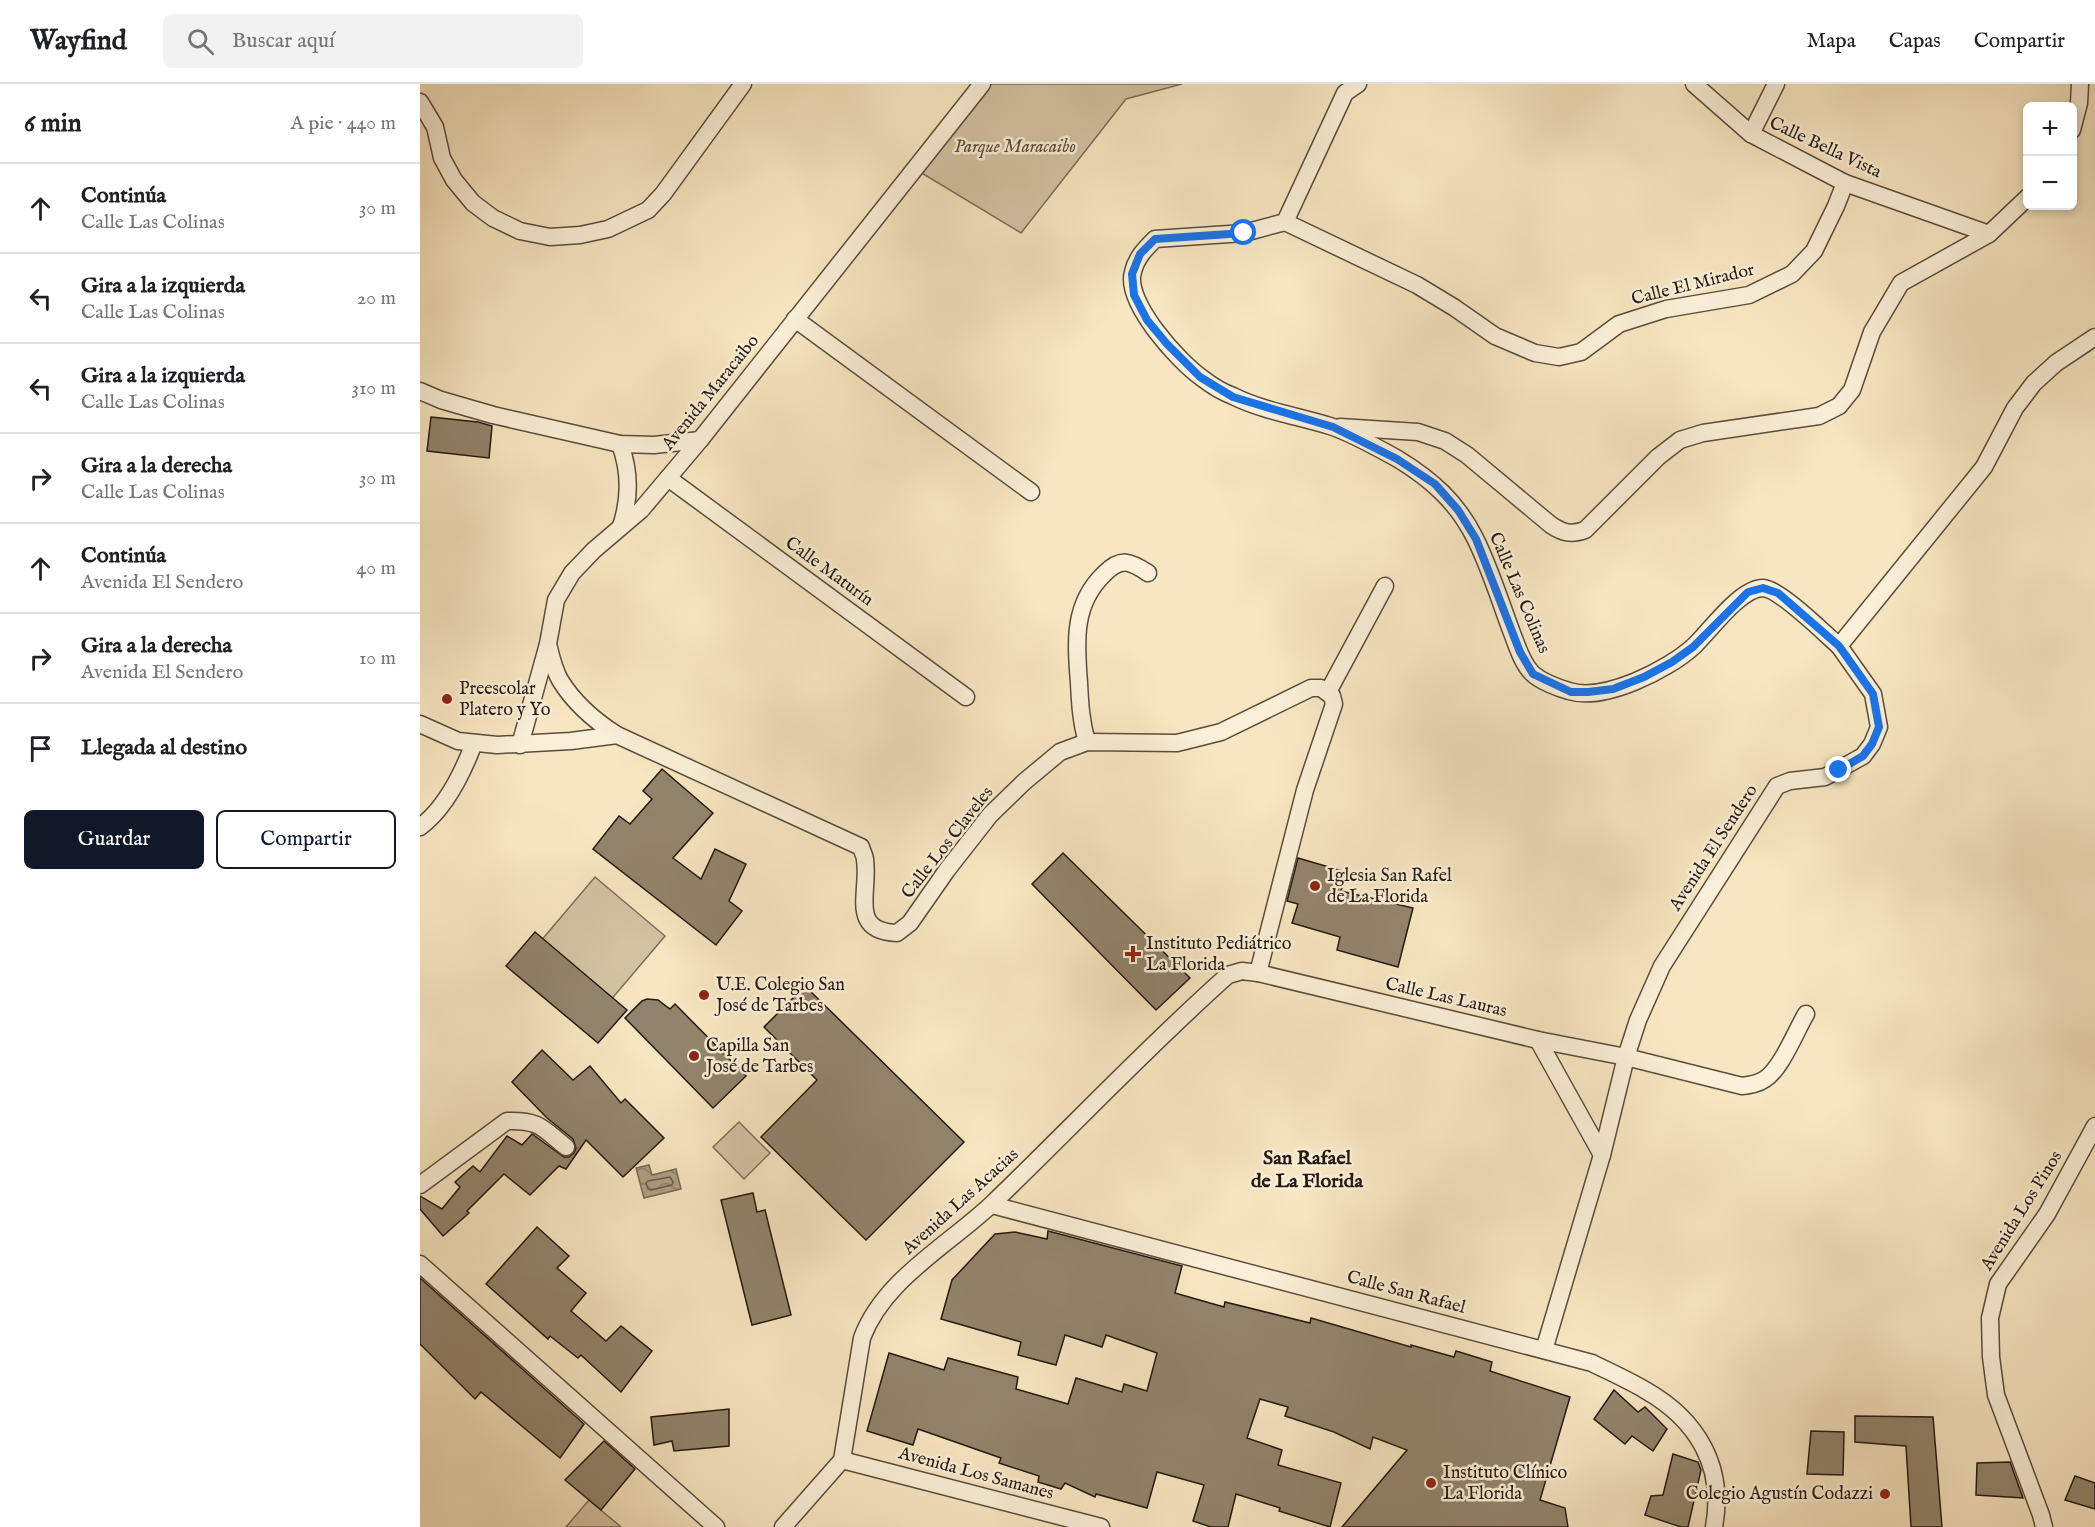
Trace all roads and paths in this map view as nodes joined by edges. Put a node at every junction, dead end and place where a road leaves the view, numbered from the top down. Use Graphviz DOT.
graph roads {
  1 [pos="743,84"];
  2 [pos="982,84"];
  3 [pos="1358,84"];
  4 [pos="1694,84"];
  5 [pos="1776,84"];
  6 [pos="2080,84"];
  7 [pos="420,102"];
  8 [pos="2077,112"];
  9 [pos="1751,134"];
  10 [pos="1845,183"];
  11 [pos="2023,202"];
  12 [pos="1285,222"];
  13 [pos="1989,234"];
  14 [pos="795,319"];
  15 [pos="2095,337"];
  16 [pos="420,391"];
  17 [pos="1333,427"];
  18 [pos="700,440"];
  19 [pos="621,444"];
  20 [pos="668,477"];
  21 [pos="1031,492"];
  22 [pos="621,526"];
  23 [pos="1148,573"];
  24 [pos="1385,586"];
  25 [pos="548,644"];
  26 [pos="1839,646"];
  27 [pos="1328,692"];
  28 [pos="966,697"];
  29 [pos="420,724"];
  30 [pos="617,735"];
  31 [pos="1087,742"];
  32 [pos="474,743"];
  33 [pos="520,746"];
  34 [pos="420,826"];
  35 [pos="1258,973"];
  36 [pos="1806,1014"];
  37 [pos="1538,1040"];
  38 [pos="1626,1057"];
  39 [pos="2095,1126"];
  40 [pos="566,1147"];
  41 [pos="1602,1155"];
  42 [pos="420,1185"];
  43 [pos="992,1204"];
  44 [pos="420,1264"];
  45 [pos="1544,1350"];
  46 [pos="842,1460"];
  47 [pos="716,1527"];
  48 [pos="783,1527"];
  49 [pos="1101,1527"];
  50 [pos="1714,1527"];
  51 [pos="2044,1527"];
  1 -- 7 [label="street"];
  2 -- 14 [label="street, Avenida Maracaibo"];
  3 -- 12 [label="street"];
  4 -- 9 [label="street, Calle Bella Vista"];
  5 -- 9 [label="street"];
  6 -- 8 [label="street"];
  9 -- 10 [label="street, Calle Bella Vista"];
  10 -- 12 [label="street, Calle El Mirador"];
  10 -- 13 [label="street, Calle Bella Vista"];
  11 -- 13 [label="street"];
  12 -- 17 [label="street, Calle Las Colinas"];
  13 -- 17 [label="street"];
  14 -- 18 [label="street, Avenida Maracaibo"];
  14 -- 21 [label="street"];
  15 -- 26 [label="street"];
  16 -- 19 [label="street"];
  17 -- 26 [label="street, Calle Las Colinas"];
  18 -- 19 [label="street"];
  18 -- 20 [label="street, Avenida Maracaibo"];
  19 -- 22 [label="street"];
  20 -- 22 [label="street, Avenida Maracaibo"];
  20 -- 28 [label="street, Calle Maturín"];
  22 -- 25 [label="street, Avenida Maracaibo"];
  23 -- 31 [label="street"];
  24 -- 27 [label="street"];
  25 -- 30 [label="street"];
  25 -- 33 [label="street, Avenida Maracaibo"];
  26 -- 38 [label="street, Avenida El Sendero"];
  27 -- 31 [label="street, Calle Los Claveles"];
  27 -- 35 [label="street"];
  29 -- 32 [label="street"];
  30 -- 31 [label="street, Calle Los Claveles"];
  30 -- 33 [label="street"];
  32 -- 33 [label="street"];
  32 -- 34 [label="street"];
  35 -- 37 [label="street, Calle Las Lauras"];
  35 -- 43 [label="street, Avenida Las Acacias"];
  36 -- 38 [label="street, Calle Las Lauras"];
  37 -- 38 [label="street, Calle Las Lauras"];
  37 -- 41 [label="street"];
  38 -- 41 [label="street, Avenida El Sendero"];
  39 -- 51 [label="street, Avenida Los Pinos"];
  40 -- 42 [label="street"];
  41 -- 45 [label="street, Avenida El Sendero"];
  43 -- 45 [label="street, Calle San Rafael"];
  43 -- 46 [label="street, Avenida Las Acacias"];
  44 -- 47 [label="street"];
  45 -- 50 [label="street, Calle San Rafael"];
  46 -- 48 [label="street"];
  46 -- 49 [label="street, Avenida Los Samanes"];
}
